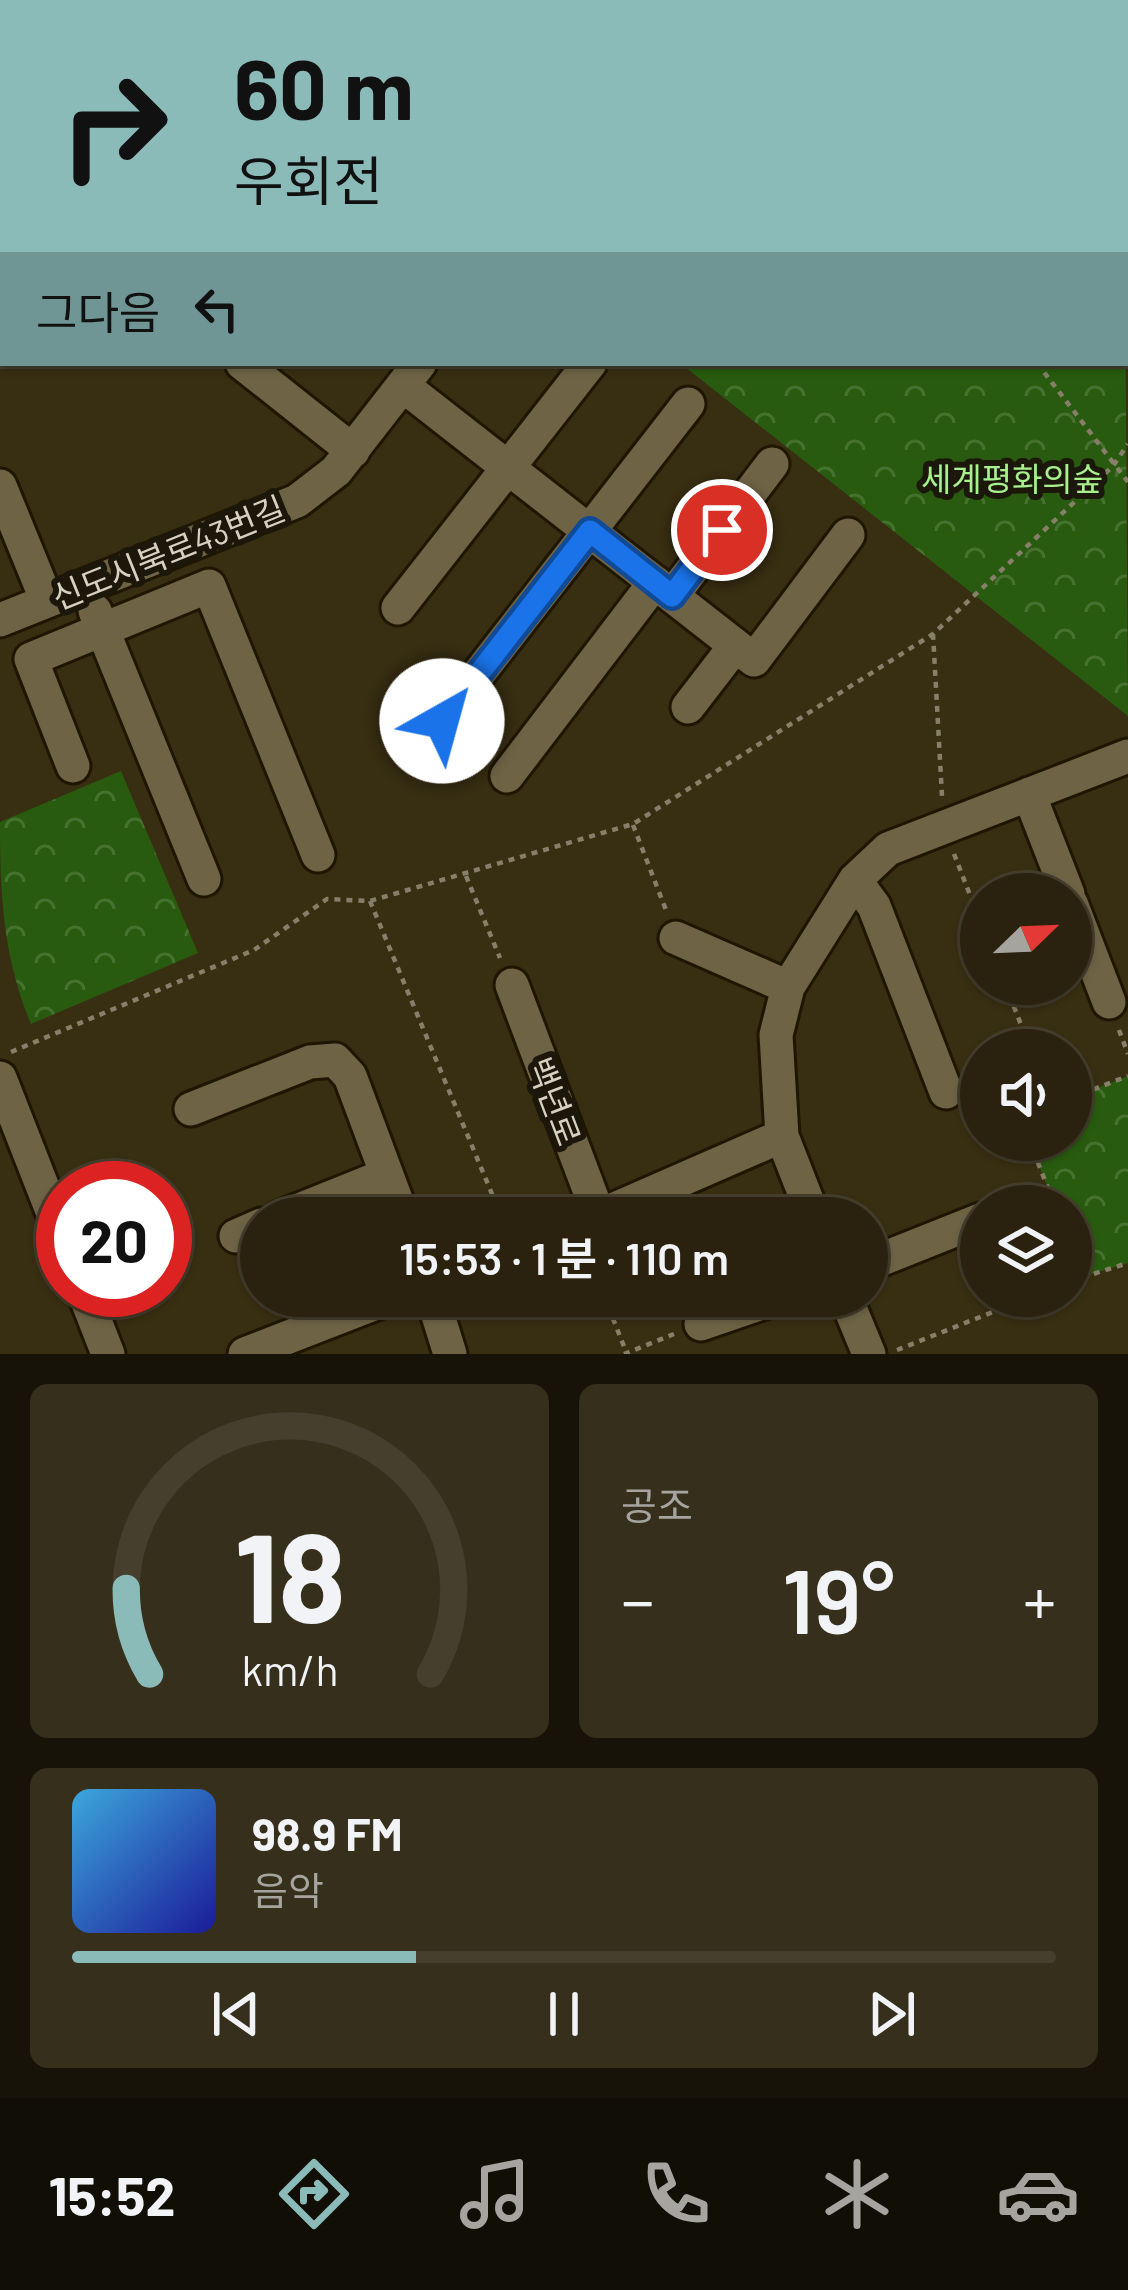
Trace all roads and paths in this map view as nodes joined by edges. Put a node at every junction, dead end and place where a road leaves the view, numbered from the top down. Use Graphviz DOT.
graph roads {
  1 [pos="246,366"];
  2 [pos="588,366"];
  3 [pos="1039,366"];
  4 [pos="413,375"];
  5 [pos="688,404"];
  6 [pos="1128,444"];
  7 [pos="353,451"];
  8 [pos="772,464"];
  9 [pos="508,466"];
  10 [pos="1113,466"];
  11 [pos="1128,482"];
  12 [pos="0,486"];
  13 [pos="590,531"];
  14 [pos="848,535"];
  15 [pos="10,540"];
  16 [pos="85,587"];
  17 [pos="664,589"];
  18 [pos="47,601"];
  19 [pos="398,608"];
  20 [pos="0,620"];
  21 [pos="102,630"];
  22 [pos="933,634"];
  23 [pos="736,646"];
  24 [pos="688,707"];
  25 [pos="442,721"];
  26 [pos="1128,756"];
  27 [pos="73,766"];
  28 [pos="507,776"];
  29 [pos="1030,794"];
  30 [pos="633,824"];
  31 [pos="944,828"];
  32 [pos="318,855"];
  33 [pos="962,873"];
  34 [pos="1060,873"];
  35 [pos="466,876"];
  36 [pos="204,879"];
  37 [pos="855,880"];
  38 [pos="370,901"];
  39 [pos="676,938"];
  40 [pos="1092,958"];
  41 [pos="512,986"];
  42 [pos="788,987"];
  43 [pos="1109,1002"];
  44 [pos="0,1057"];
  45 [pos="1128,1076"];
  46 [pos="0,1078"];
  47 [pos="1092,1090"];
  48 [pos="946,1092"];
  49 [pos="190,1109"];
  50 [pos="782,1136"];
  51 [pos="36,1170"];
  52 [pos="386,1175"];
  53 [pos="332,1197"];
  54 [pos="395,1197"];
  55 [pos="493,1197"];
  56 [pos="590,1197"];
  57 [pos="643,1197"];
  58 [pos="806,1197"];
  59 [pos="960,1228"];
  60 [pos="888,1256"];
  61 [pos="1128,1263"];
  62 [pos="1092,1274"];
  63 [pos="94,1317"];
  64 [pos="340,1317"];
  65 [pos="439,1317"];
  66 [pos="612,1317"];
  67 [pos="720,1317"];
  68 [pos="854,1317"];
  69 [pos="980,1317"];
  70 [pos="700,1324"];
  71 [pos="108,1354"];
  72 [pos="245,1354"];
  73 [pos="450,1354"];
  74 [pos="626,1354"];
  75 [pos="869,1354"];
  76 [pos="886,1354"];
  1 -- 7 [label="street"];
  2 -- 9 [label="street"];
  3 -- 10 [label="path"];
  4 -- 7 [label="street, 신도시북로43번길"];
  4 -- 9 [label="street"];
  5 -- 13 [label="street"];
  6 -- 10 [label="path"];
  7 -- 16 [label="street, 신도시북로43번길"];
  8 -- 17 [label="street"];
  9 -- 13 [label="street"];
  9 -- 19 [label="street"];
  10 -- 11 [label="path"];
  10 -- 22 [label="path"];
  12 -- 15 [label="street"];
  13 -- 17 [label="street"];
  13 -- 25 [label="street"];
  14 -- 23 [label="street"];
  15 -- 18 [label="street"];
  16 -- 18 [label="street, 신도시북로43번길"];
  16 -- 21 [label="street"];
  17 -- 23 [label="street"];
  17 -- 28 [label="street"];
  18 -- 20 [label="street, 신도시북로43번길"];
  21 -- 27 [label="street"];
  21 -- 32 [label="street"];
  21 -- 36 [label="street"];
  22 -- 30 [label="path"];
  22 -- 31 [label="path"];
  23 -- 24 [label="street"];
  26 -- 29 [label="street"];
  29 -- 31 [label="street"];
  29 -- 34 [label="street"];
  30 -- 35 [label="path"];
  30 -- 39 [label="path"];
  31 -- 33 [label="path"];
  31 -- 37 [label="street"];
  35 -- 38 [label="path"];
  35 -- 41 [label="path"];
  37 -- 42 [label="street"];
  37 -- 48 [label="street"];
  38 -- 44 [label="path"];
  38 -- 55 [label="path"];
  39 -- 42 [label="street"];
  40 -- 43 [label="street"];
  41 -- 56 [label="street, 백년로"];
  42 -- 50 [label="street"];
  45 -- 47 [label="path"];
  46 -- 51 [label="street"];
  49 -- 52 [label="street"];
  50 -- 57 [label="street, 백년로"];
  50 -- 58 [label="street"];
  52 -- 53 [label="street"];
  52 -- 54 [label="street"];
  59 -- 60 [label="street"];
  61 -- 62 [label="path"];
  63 -- 71 [label="street"];
  64 -- 72 [label="street"];
  65 -- 73 [label="street"];
  66 -- 74 [label="path"];
  67 -- 70 [label="street"];
  68 -- 75 [label="street"];
  69 -- 76 [label="path"];
  70 -- 74 [label="path"];
}
